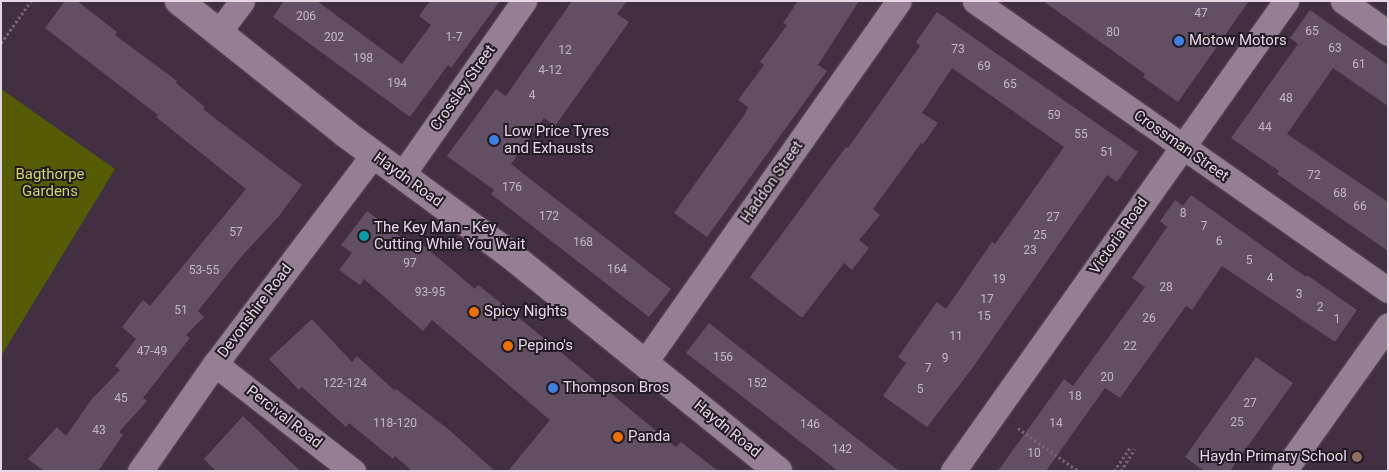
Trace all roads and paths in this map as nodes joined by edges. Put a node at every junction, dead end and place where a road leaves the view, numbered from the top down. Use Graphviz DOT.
graph roads {
  1 [pos="31,1"];
  2 [pos="179,1"];
  3 [pos="242,1"];
  4 [pos="524,1"];
  5 [pos="899,1"];
  6 [pos="975,1"];
  7 [pos="1286,1"];
  8 [pos="1343,1"];
  9 [pos="218,33"];
  10 [pos="1388,33"];
  11 [pos="1,43"];
  12 [pos="1183,147"];
  13 [pos="374,154"];
  14 [pos="402,175"];
  15 [pos="1388,290"];
  16 [pos="1388,325"];
  17 [pos="645,362"];
  18 [pos="215,364"];
  19 [pos="995,412"];
  20 [pos="1131,446"];
  21 [pos="1135,449"];
  22 [pos="140,471"];
  23 [pos="353,471"];
  24 [pos="778,471"];
  25 [pos="953,471"];
  26 [pos="1078,471"];
  27 [pos="1114,471"];
  28 [pos="1121,471"];
  29 [pos="1284,471"];
  1 -- 11 [label="path"];
  2 -- 9 [label="street, Haydn Road"];
  3 -- 9 [label="street"];
  4 -- 14 [label="street, Crossley Street"];
  5 -- 17 [label="street, Haddon Street"];
  6 -- 12 [label="street, Crossman Street"];
  7 -- 12 [label="street, Victoria Road"];
  8 -- 10 [label="street"];
  9 -- 13 [label="street, Haydn Road"];
  12 -- 15 [label="street, Crossman Street"];
  12 -- 19 [label="street, Victoria Road"];
  13 -- 14 [label="street, Haydn Road"];
  13 -- 18 [label="street, Devonshire Road"];
  14 -- 17 [label="street, Haydn Road"];
  16 -- 29 [label="street"];
  17 -- 24 [label="street, Haydn Road"];
  18 -- 22 [label="street, Devonshire Road"];
  18 -- 23 [label="street, Percival Road"];
  19 -- 25 [label="street, Victoria Road"];
  19 -- 26 [label="path"];
  20 -- 27 [label="path"];
  21 -- 28 [label="path"];
}
